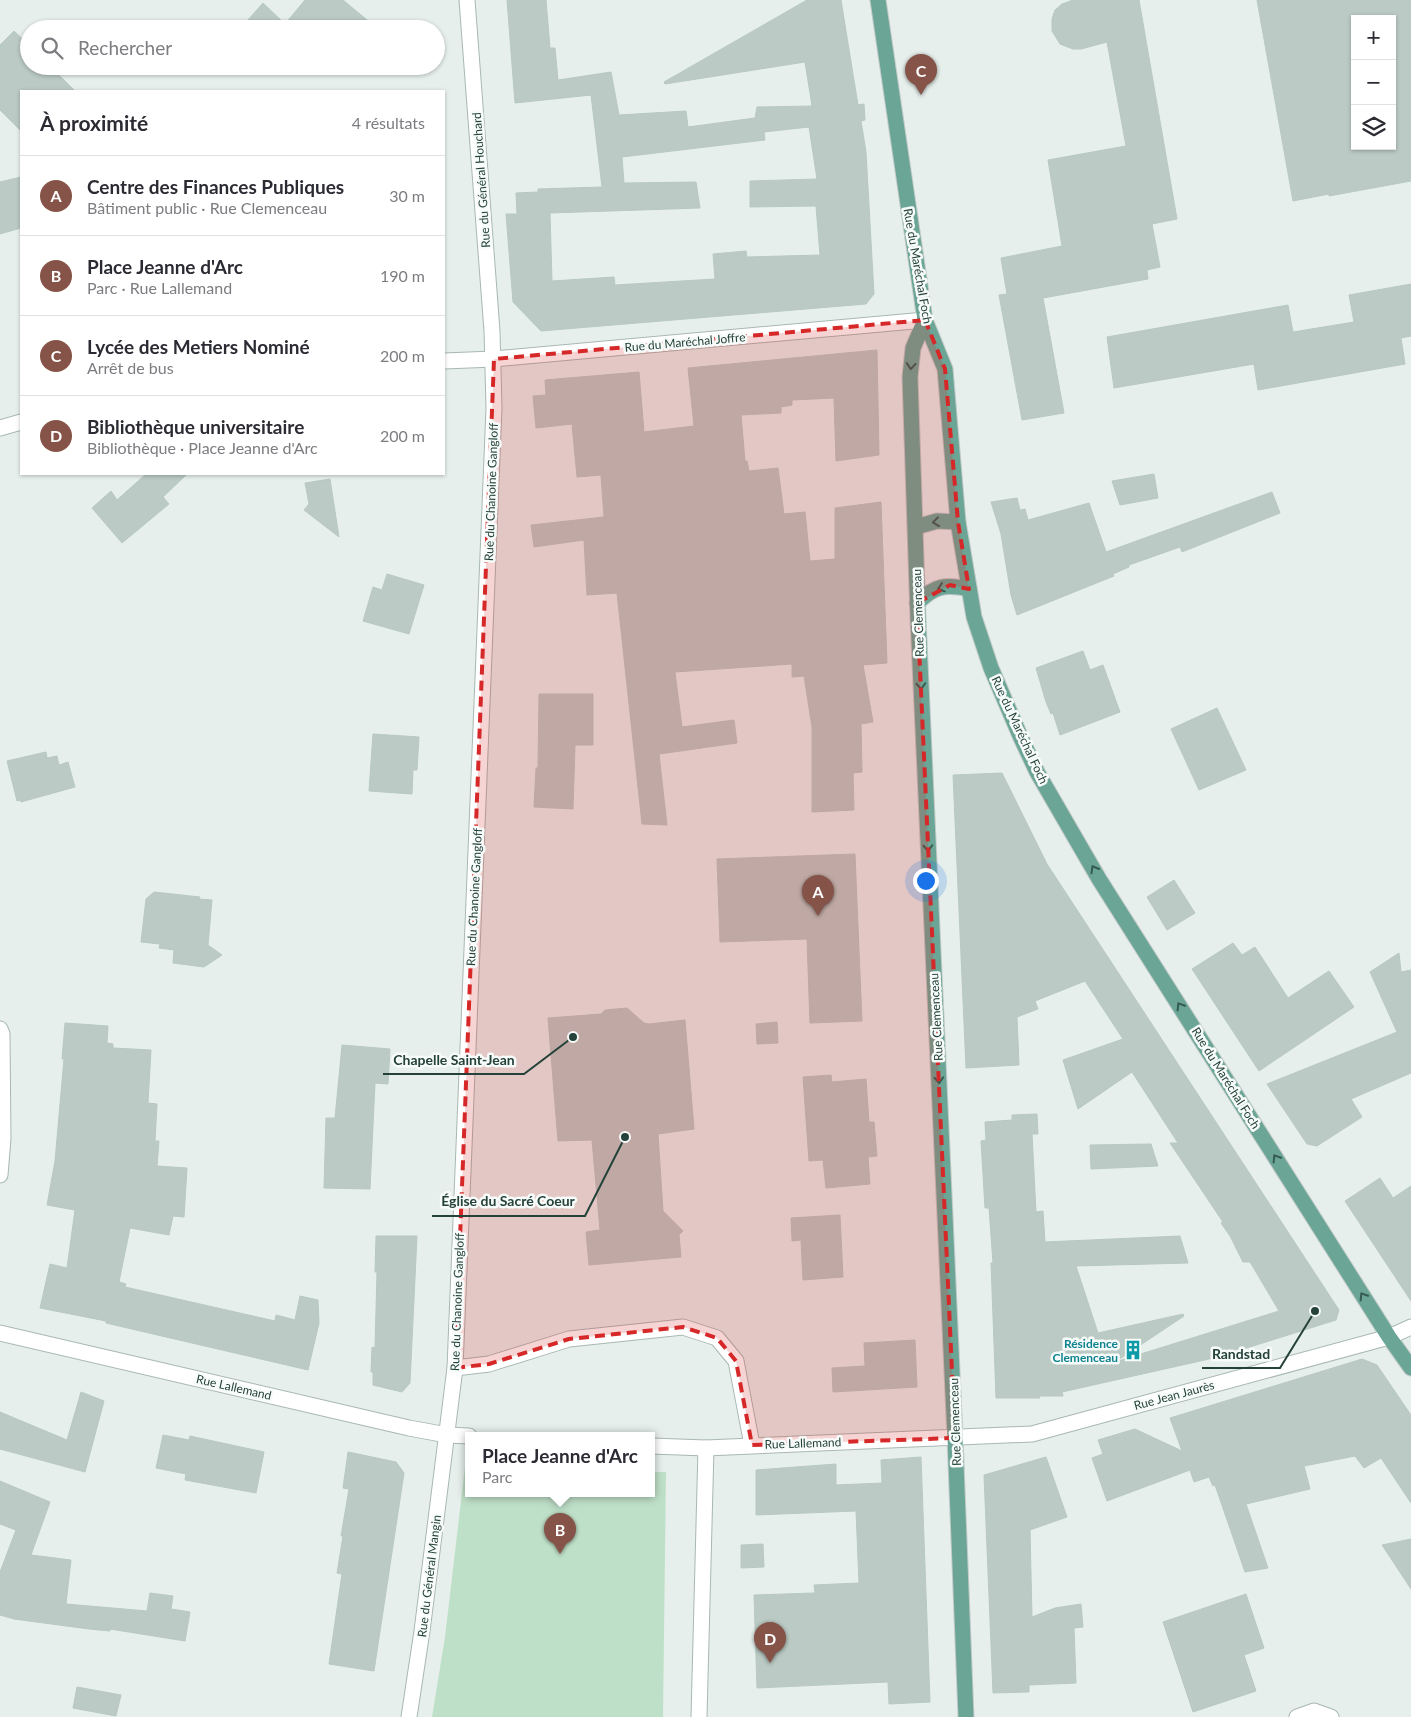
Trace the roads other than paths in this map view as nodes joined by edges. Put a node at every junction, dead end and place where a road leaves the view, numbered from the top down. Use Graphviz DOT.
graph roads {
  1 [pos="467,0"];
  2 [pos="878,0"];
  3 [pos="925,320"];
  4 [pos="494,359"];
  5 [pos="445,361"];
  6 [pos="20,422"];
  7 [pos="0,428"];
  8 [pos="958,522"];
  9 [pos="916,527"];
  10 [pos="969,590"];
  11 [pos="917,603"];
  12 [pos="0,1028"];
  13 [pos="0,1175"];
  14 [pos="1411,1327"];
  15 [pos="0,1333"];
  16 [pos="1390,1337"];
  17 [pos="455,1368"];
  18 [pos="1411,1368"];
  19 [pos="447,1435"];
  20 [pos="465,1436"];
  21 [pos="955,1438"];
  22 [pos="752,1445"];
  23 [pos="655,1446"];
  24 [pos="706,1448"];
  25 [pos="409,1717"];
  26 [pos="699,1717"];
  27 [pos="966,1717"];
  28 [pos="1297,1717"];
  29 [pos="1331,1717"];
  1 -- 4 [label="street, Rue du Général Houchard"];
  2 -- 3 [label="main road, Rue du Maréchal Foch"];
  3 -- 4 [label="street, Rue du Maréchal Joffre"];
  3 -- 8 [label="main road, Rue du Maréchal Foch"];
  3 -- 9 [label="main road, Rue Clemenceau, one-way"];
  4 -- 5 [label="street, Rue du Maréchal Joffre"];
  4 -- 17 [label="street, Rue du Chanoine Gangloff"];
  6 -- 7 [label="street"];
  8 -- 9 [label="main road, one-way"];
  8 -- 10 [label="main road, Rue du Maréchal Foch"];
  9 -- 11 [label="main road, Rue Clemenceau"];
  10 -- 11 [label="main road, one-way"];
  16 -- 10 [label="main road, Rue du Maréchal Foch, one-way"];
  11 -- 21 [label="main road, Rue Clemenceau, one-way"];
  12 -- 13 [label="street"];
  14 -- 16 [label="street, Rue Jean Jaurès"];
  15 -- 19 [label="street, Rue Lallemand"];
  16 -- 18 [label="main road, Rue du Maréchal Foch"];
  16 -- 21 [label="street, Rue Jean Jaurès"];
  17 -- 19 [label="street, Rue du Chanoine Gangloff"];
  17 -- 22 [label="street"];
  19 -- 20 [label="street, Rue Lallemand"];
  19 -- 25 [label="street, Rue du Général Mangin"];
  21 -- 22 [label="street, Rue Lallemand"];
  21 -- 27 [label="main road, Rue Clemenceau"];
  22 -- 24 [label="street, Rue Lallemand"];
  23 -- 24 [label="street, Rue Lallemand"];
  24 -- 26 [label="street"];
  28 -- 29 [label="street"];
}
